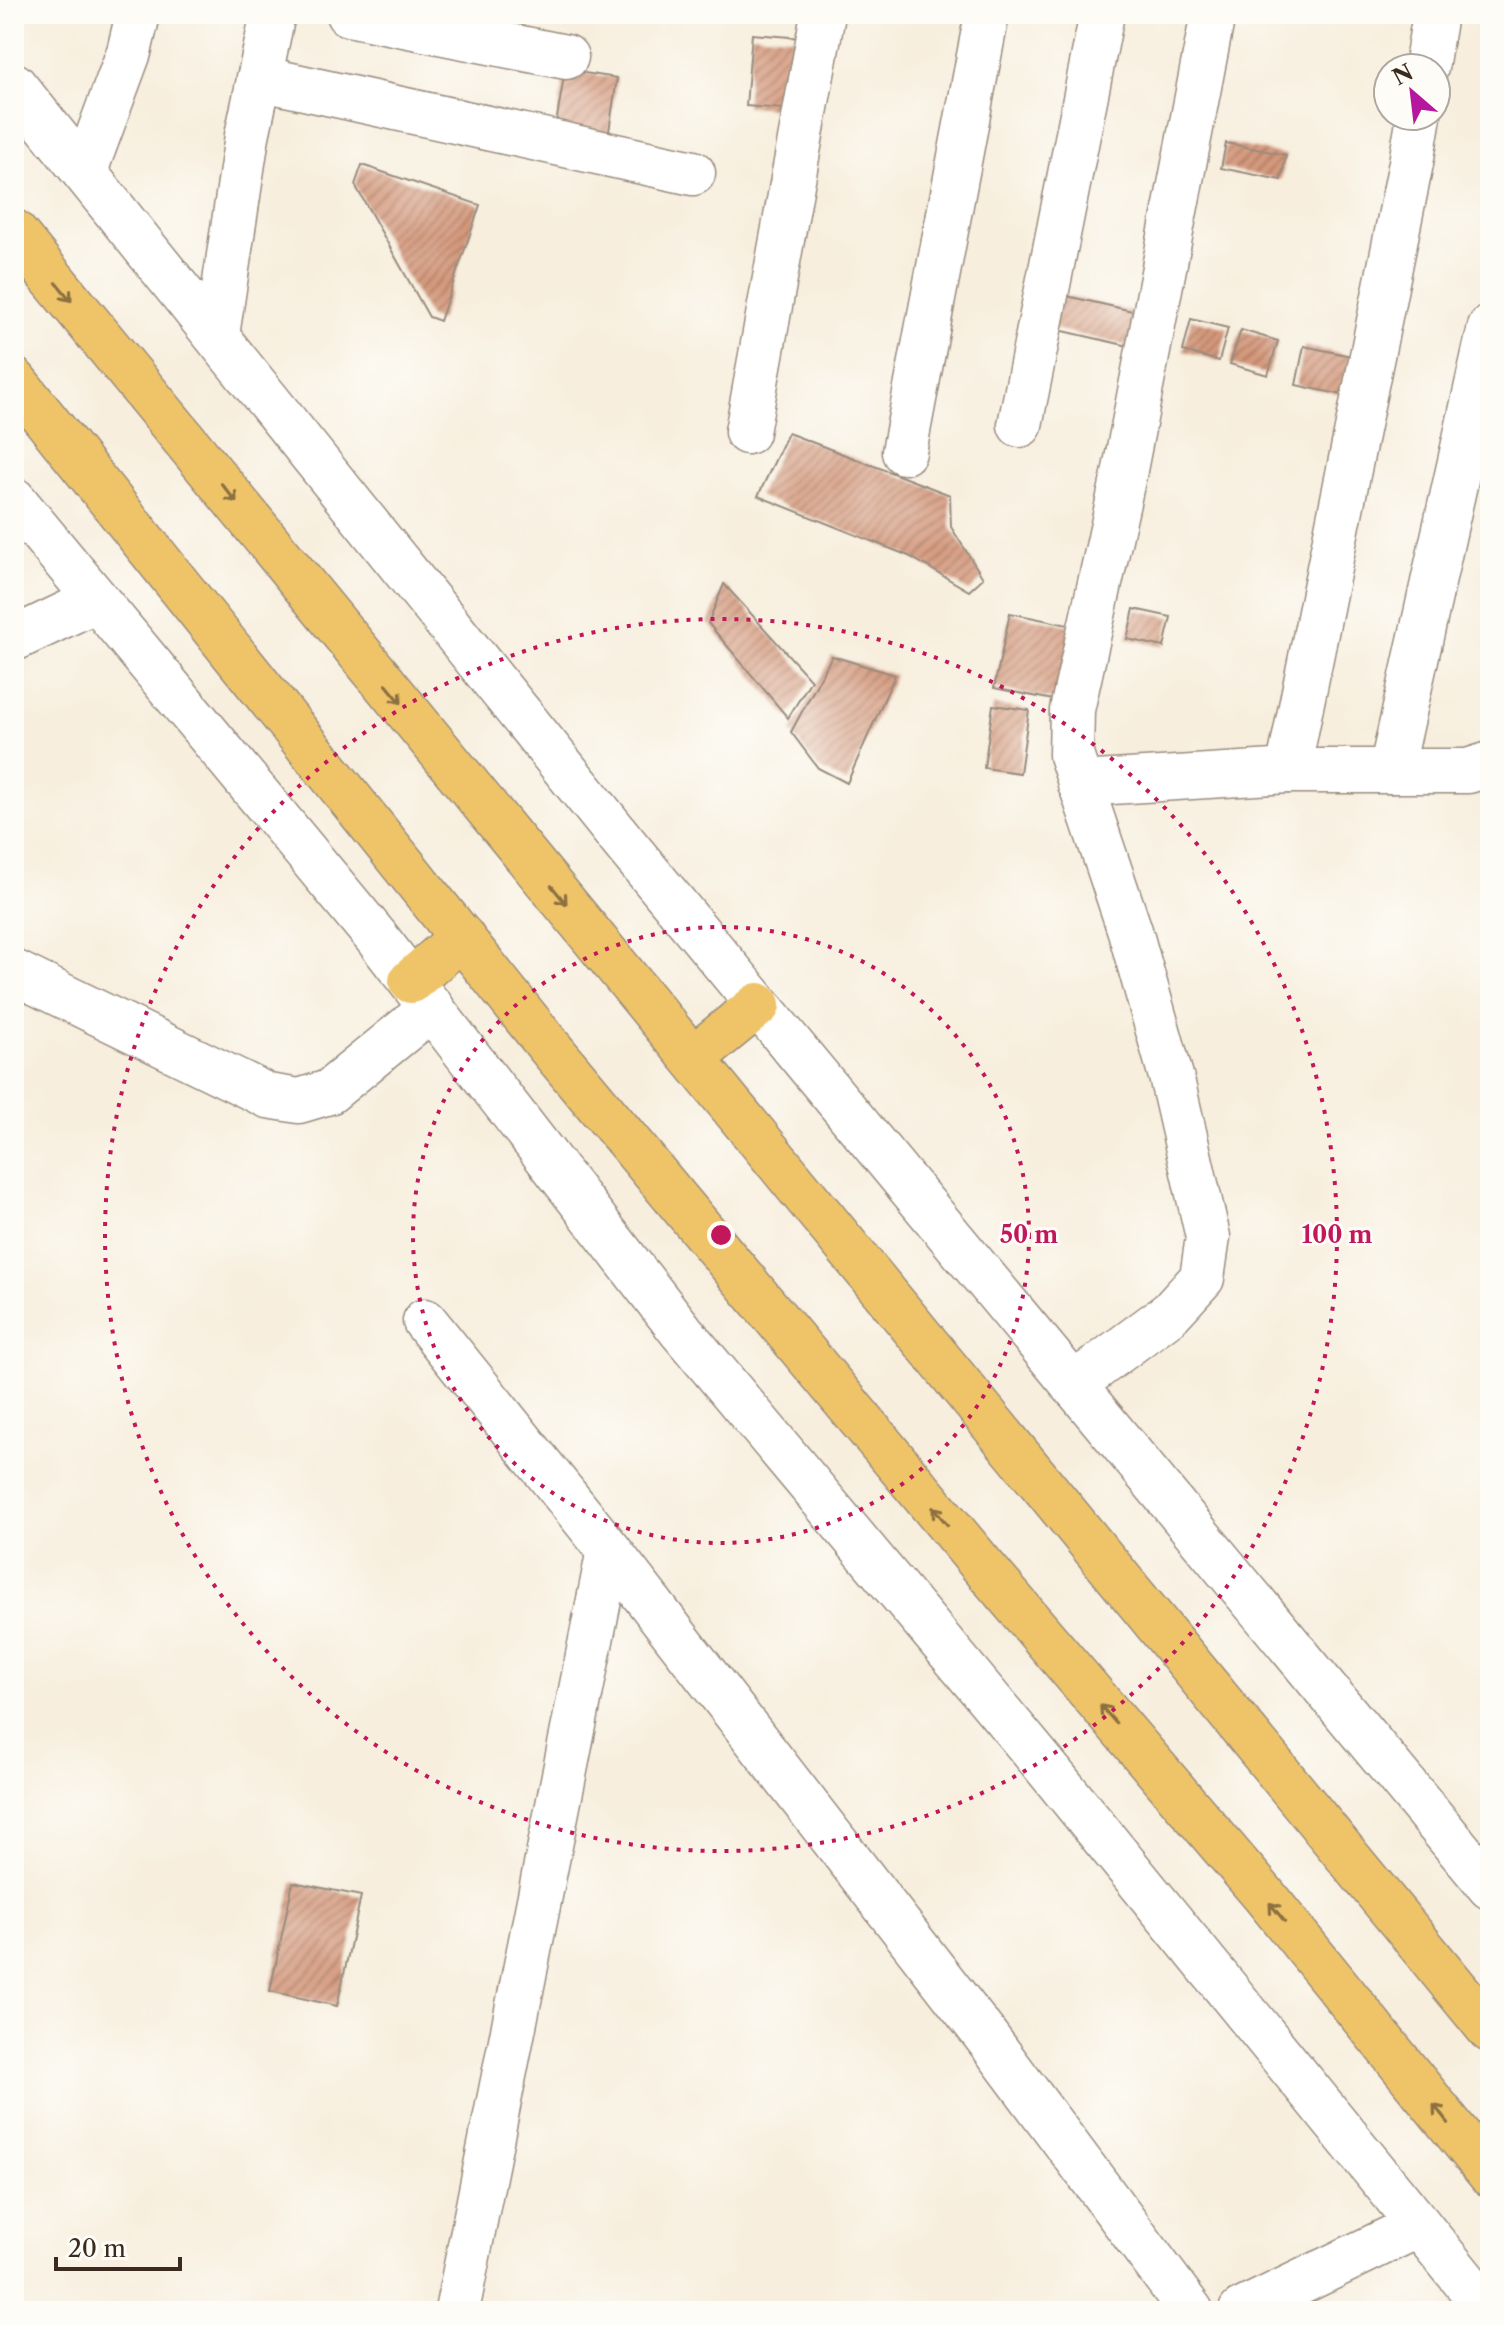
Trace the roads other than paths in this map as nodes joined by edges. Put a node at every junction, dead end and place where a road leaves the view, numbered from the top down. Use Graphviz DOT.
graph roads {
  1 [pos="138,14"];
  2 [pos="273,14"];
  3 [pos="348,14"];
  4 [pos="823,14"];
  5 [pos="987,14"];
  6 [pos="1102,14"];
  7 [pos="1213,14"];
  8 [pos="1435,14"];
  9 [pos="1429,52"];
  10 [pos="566,57"];
  11 [pos="259,78"];
  12 [pos="14,85"];
  13 [pos="1416,132"];
  14 [pos="85,171"];
  15 [pos="693,173"];
  16 [pos="14,232"];
  17 [pos="1490,327"];
  18 [pos="217,335"];
  19 [pos="14,380"];
  20 [pos="1020,425"];
  21 [pos="747,432"];
  22 [pos="904,452"];
  23 [pos="14,500"];
  24 [pos="96,600"];
  25 [pos="14,639"];
  26 [pos="1490,764"];
  27 [pos="1288,771"];
  28 [pos="1391,771"];
  29 [pos="1080,784"];
  30 [pos="462,937"];
  31 [pos="14,972"];
  32 [pos="421,995"];
  33 [pos="758,1005"];
  34 [pos="693,1058"];
  35 [pos="425,1321"];
  36 [pos="1073,1385"];
  37 [pos="609,1550"];
  38 [pos="1490,1887"];
  39 [pos="1490,2030"];
  40 [pos="1490,2174"];
  41 [pos="1419,2225"];
  42 [pos="457,2311"];
  43 [pos="1191,2311"];
  44 [pos="1241,2311"];
  45 [pos="1489,2311"];
  1 -- 14 [label="street"];
  2 -- 11 [label="street"];
  3 -- 10 [label="street"];
  4 -- 21 [label="street"];
  5 -- 22 [label="street"];
  6 -- 20 [label="street"];
  7 -- 29 [label="street"];
  8 -- 9 [label="street"];
  11 -- 15 [label="street"];
  11 -- 18 [label="street"];
  12 -- 14 [label="street"];
  13 -- 27 [label="street"];
  14 -- 18 [label="street"];
  16 -- 34 [label="main road, one-way"];
  17 -- 28 [label="street"];
  18 -- 33 [label="street"];
  19 -- 30 [label="main road"];
  23 -- 24 [label="street"];
  24 -- 25 [label="street"];
  24 -- 32 [label="street"];
  26 -- 28 [label="street"];
  27 -- 28 [label="street"];
  27 -- 29 [label="street"];
  29 -- 36 [label="street"];
  30 -- 32 [label="main road"];
  40 -- 30 [label="main road, one-way"];
  31 -- 32 [label="street"];
  32 -- 41 [label="street"];
  33 -- 34 [label="main road"];
  33 -- 36 [label="street"];
  34 -- 39 [label="main road"];
  35 -- 37 [label="street"];
  36 -- 38 [label="street"];
  37 -- 42 [label="street"];
  37 -- 43 [label="street"];
  41 -- 44 [label="street"];
  41 -- 45 [label="street"];
}
